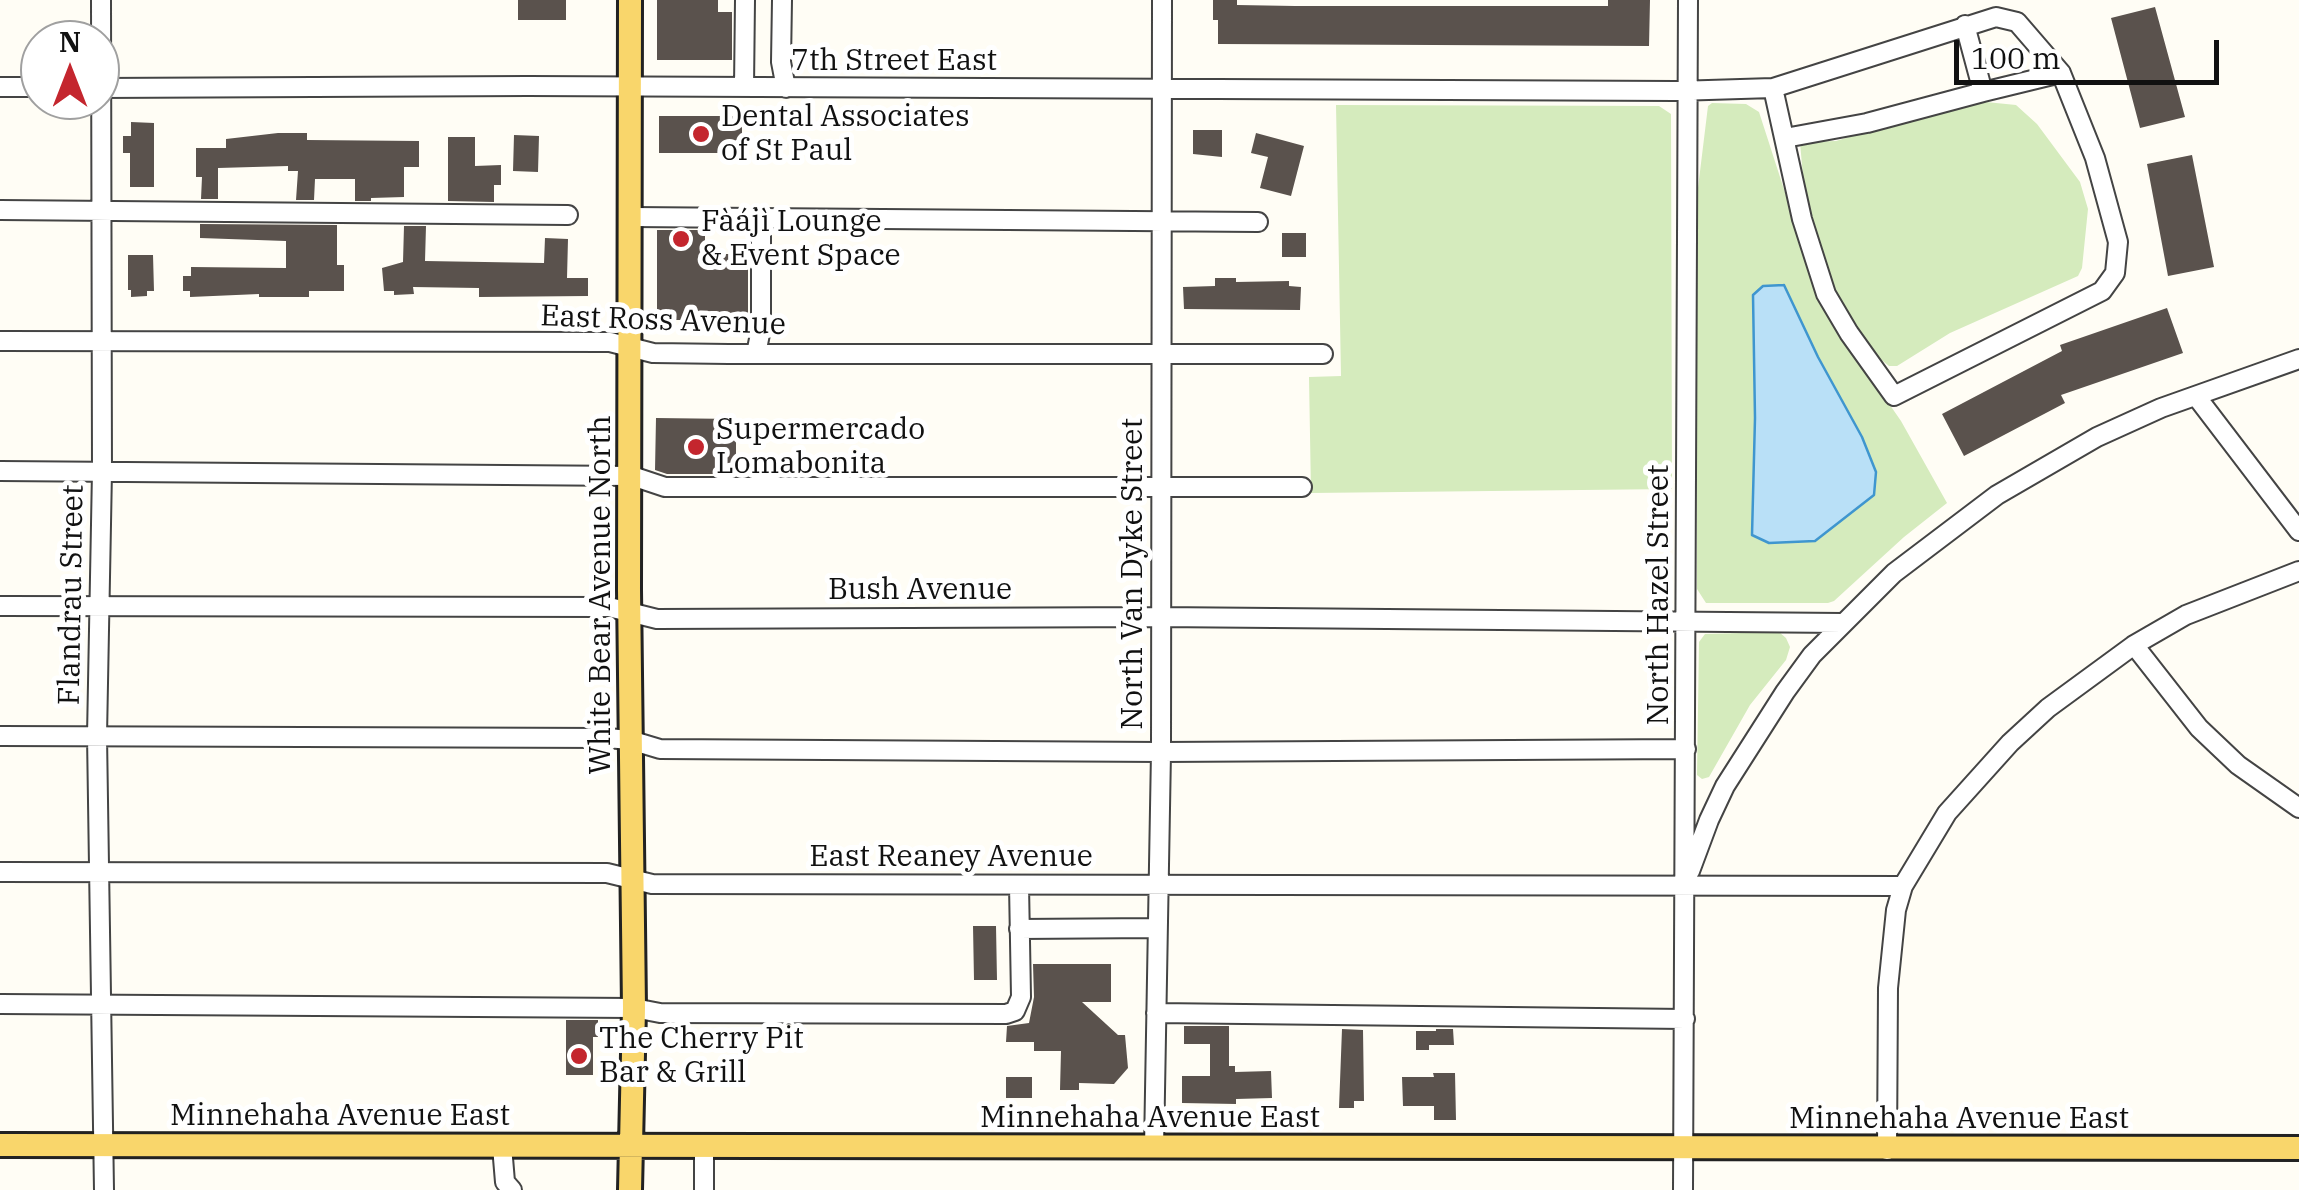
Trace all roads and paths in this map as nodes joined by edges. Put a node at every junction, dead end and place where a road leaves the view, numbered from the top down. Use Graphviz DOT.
graph roads {
  1 [pos="630,0"];
  2 [pos="745,0"];
  3 [pos="782,0"];
  4 [pos="1162,0"];
  5 [pos="1688,0"];
  6 [pos="1965,24"];
  7 [pos="2061,73"];
  8 [pos="630,87"];
  9 [pos="120,88"];
  10 [pos="744,88"];
  11 [pos="786,88"];
  12 [pos="1772,88"];
  13 [pos="1162,90"];
  14 [pos="1688,91"];
  15 [pos="1984,92"];
  16 [pos="101,120"];
  17 [pos="1786,138"];
  18 [pos="0,210"];
  19 [pos="101,211"];
  20 [pos="568,215"];
  21 [pos="632,217"];
  22 [pos="764,218"];
  23 [pos="1162,221"];
  24 [pos="1258,222"];
  25 [pos="0,341"];
  26 [pos="102,341"];
  27 [pos="631,348"];
  28 [pos="1162,352"];
  29 [pos="756,354"];
  30 [pos="1324,354"];
  31 [pos="2299,359"];
  32 [pos="2196,396"];
  33 [pos="0,471"];
  34 [pos="102,471"];
  35 [pos="632,476"];
  36 [pos="1159,486"];
  37 [pos="1302,487"];
  38 [pos="2299,531"];
  39 [pos="2299,571"];
  40 [pos="0,606"];
  41 [pos="98,606"];
  42 [pos="630,612"];
  43 [pos="1159,617"];
  44 [pos="1686,622"];
  45 [pos="1842,623"];
  46 [pos="2134,645"];
  47 [pos="0,736"];
  48 [pos="97,736"];
  49 [pos="630,740"];
  50 [pos="1686,749"];
  51 [pos="1161,752"];
  52 [pos="2299,808"];
  53 [pos="0,872"];
  54 [pos="98,872"];
  55 [pos="631,878"];
  56 [pos="1019,885"];
  57 [pos="1157,885"];
  58 [pos="1685,886"];
  59 [pos="1903,886"];
  60 [pos="1156,928"];
  61 [pos="1018,929"];
  62 [pos="0,1004"];
  63 [pos="104,1004"];
  64 [pos="634,1008"];
  65 [pos="1156,1013"];
  66 [pos="1685,1018"];
  67 [pos="0,1145"];
  68 [pos="104,1145"];
  69 [pos="502,1146"];
  70 [pos="630,1147"];
  71 [pos="704,1148"];
  72 [pos="1154,1148"];
  73 [pos="2299,1148"];
  74 [pos="1683,1150"];
  75 [pos="1887,1150"];
  76 [pos="104,1190"];
  77 [pos="512,1190"];
  78 [pos="630,1190"];
  79 [pos="704,1190"];
  80 [pos="1683,1190"];
  1 -- 8 [label="main road, White Bear Avenue North"];
  2 -- 10 [label="street"];
  3 -- 11 [label="street"];
  4 -- 13 [label="street, North Van Dyke Street"];
  5 -- 14 [label="street, North Hazel Street"];
  6 -- 7 [label="street, 7th Street East"];
  6 -- 12 [label="street, 7th Street East"];
  6 -- 15 [label="street"];
  7 -- 15 [label="street"];
  7 -- 17 [label="street"];
  8 -- 9 [label="street, 7th Street East"];
  8 -- 10 [label="street, 7th Street East"];
  8 -- 21 [label="main road, White Bear Avenue North"];
  10 -- 11 [label="street, 7th Street East"];
  11 -- 13 [label="street, 7th Street East"];
  12 -- 14 [label="street, 7th Street East"];
  12 -- 17 [label="street"];
  13 -- 14 [label="street, 7th Street East"];
  13 -- 23 [label="street, North Van Dyke Street"];
  14 -- 44 [label="street, North Hazel Street"];
  15 -- 17 [label="street"];
  16 -- 19 [label="street, Flandrau Street"];
  18 -- 19 [label="street"];
  19 -- 20 [label="street"];
  19 -- 26 [label="street, Flandrau Street"];
  21 -- 22 [label="street"];
  21 -- 27 [label="main road, White Bear Avenue North"];
  22 -- 23 [label="street"];
  22 -- 29 [label="street"];
  23 -- 24 [label="street"];
  23 -- 28 [label="street, North Van Dyke Street"];
  25 -- 26 [label="street, East Ross Avenue"];
  26 -- 27 [label="street, East Ross Avenue"];
  26 -- 34 [label="street, Flandrau Street"];
  27 -- 29 [label="street, East Ross Avenue"];
  27 -- 35 [label="main road, White Bear Avenue North"];
  28 -- 29 [label="street, East Ross Avenue"];
  28 -- 30 [label="street, East Ross Avenue"];
  28 -- 36 [label="street, North Van Dyke Street"];
  31 -- 32 [label="street"];
  32 -- 38 [label="street"];
  32 -- 45 [label="street"];
  33 -- 34 [label="street"];
  34 -- 35 [label="street"];
  34 -- 41 [label="street, Flandrau Street"];
  35 -- 36 [label="street"];
  35 -- 42 [label="main road, White Bear Avenue North"];
  36 -- 37 [label="street"];
  36 -- 43 [label="street, North Van Dyke Street"];
  39 -- 46 [label="street"];
  40 -- 41 [label="street, Bush Avenue"];
  41 -- 42 [label="street, Bush Avenue"];
  41 -- 48 [label="street, Flandrau Street"];
  42 -- 43 [label="street, Bush Avenue"];
  42 -- 49 [label="main road, White Bear Avenue North"];
  43 -- 44 [label="street, Bush Avenue"];
  43 -- 51 [label="street, North Van Dyke Street"];
  44 -- 45 [label="street, Bush Avenue"];
  44 -- 50 [label="street, North Hazel Street"];
  45 -- 58 [label="street"];
  46 -- 52 [label="street"];
  46 -- 59 [label="street"];
  47 -- 48 [label="street"];
  48 -- 49 [label="street"];
  48 -- 54 [label="street, Flandrau Street"];
  49 -- 51 [label="street"];
  49 -- 55 [label="main road, White Bear Avenue North"];
  50 -- 51 [label="street"];
  50 -- 58 [label="street, North Hazel Street"];
  51 -- 57 [label="street, North Van Dyke Street"];
  53 -- 54 [label="street, East Reaney Avenue"];
  54 -- 55 [label="street, East Reaney Avenue"];
  54 -- 63 [label="street, Flandrau Street"];
  55 -- 56 [label="street, East Reaney Avenue"];
  55 -- 64 [label="main road, White Bear Avenue North"];
  56 -- 57 [label="street, East Reaney Avenue"];
  56 -- 61 [label="street"];
  57 -- 58 [label="street, East Reaney Avenue"];
  57 -- 60 [label="street, North Van Dyke Street"];
  58 -- 59 [label="street, East Reaney Avenue"];
  58 -- 66 [label="street, North Hazel Street"];
  59 -- 75 [label="street"];
  60 -- 61 [label="street"];
  60 -- 65 [label="street, North Van Dyke Street"];
  61 -- 64 [label="street"];
  62 -- 63 [label="street"];
  63 -- 64 [label="street"];
  63 -- 68 [label="street, Flandrau Street"];
  64 -- 70 [label="main road, White Bear Avenue North"];
  65 -- 66 [label="street"];
  65 -- 72 [label="street, North Van Dyke Street"];
  66 -- 74 [label="street, North Hazel Street"];
  67 -- 68 [label="main road, Minnehaha Avenue East"];
  68 -- 69 [label="main road, Minnehaha Avenue East"];
  68 -- 76 [label="street, Flandrau Street"];
  69 -- 70 [label="main road, Minnehaha Avenue East"];
  69 -- 77 [label="street"];
  70 -- 71 [label="main road, Minnehaha Avenue East"];
  70 -- 78 [label="main road, White Bear Avenue North"];
  71 -- 72 [label="main road, Minnehaha Avenue East"];
  71 -- 79 [label="street"];
  72 -- 74 [label="main road, Minnehaha Avenue East"];
  73 -- 75 [label="main road, Minnehaha Avenue East"];
  74 -- 75 [label="main road, Minnehaha Avenue East"];
  74 -- 80 [label="street, North Hazel Street"];
}
